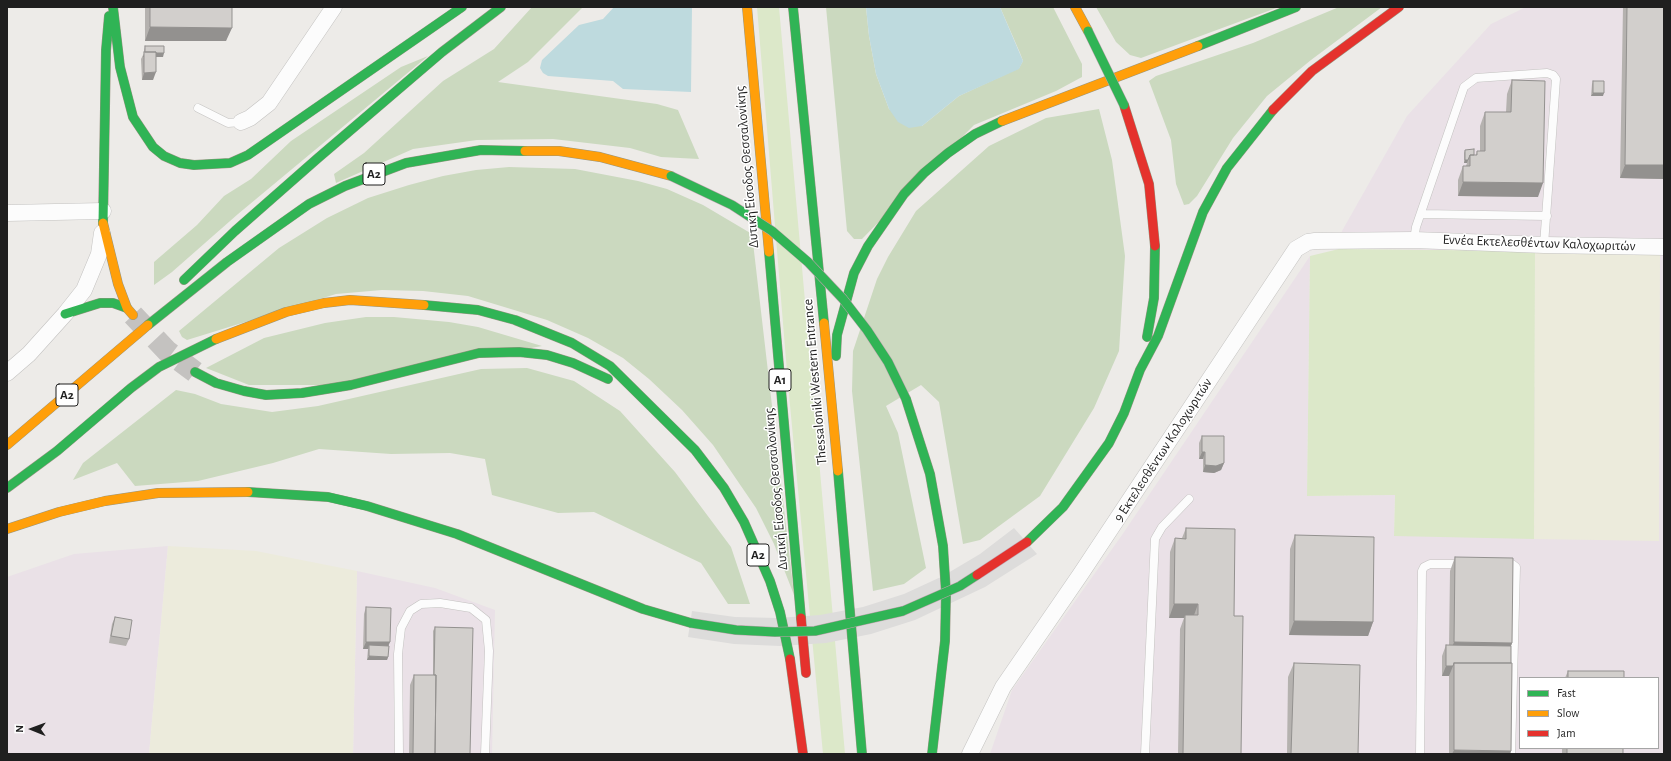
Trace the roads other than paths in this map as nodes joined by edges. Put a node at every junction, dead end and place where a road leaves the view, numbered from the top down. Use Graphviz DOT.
graph roads {
  1 [pos="110,7"];
  2 [pos="113,7"];
  3 [pos="334,7"];
  4 [pos="462,7"];
  5 [pos="501,7"];
  6 [pos="747,7"];
  7 [pos="793,7"];
  8 [pos="1075,7"];
  9 [pos="1296,7"];
  10 [pos="1398,7"];
  11 [pos="198,108"];
  12 [pos="242,122"];
  13 [pos="7,213"];
  14 [pos="1421,214"];
  15 [pos="1547,216"];
  16 [pos="103,217"];
  17 [pos="1414,240"];
  18 [pos="1544,245"];
  19 [pos="1664,247"];
  20 [pos="176,288"];
  21 [pos="165,298"];
  22 [pos="65,314"];
  23 [pos="124,344"];
  24 [pos="1140,370"];
  25 [pos="195,372"];
  26 [pos="7,373"];
  27 [pos="636,392"];
  28 [pos="7,445"];
  29 [pos="836,452"];
  30 [pos="7,488"];
  31 [pos="1188,498"];
  32 [pos="7,529"];
  33 [pos="1468,564"];
  34 [pos="1492,564"];
  35 [pos="807,682"];
  36 [pos="399,754"];
  37 [pos="485,754"];
  38 [pos="803,754"];
  39 [pos="862,754"];
  40 [pos="932,754"];
  41 [pos="970,754"];
  42 [pos="1145,754"];
  43 [pos="1420,754"];
  44 [pos="1511,754"];
  1 -- 16 [label="main road"];
  2 -- 4 [label="main road"];
  3 -- 12 [label="street"];
  5 -- 20 [label="main road"];
  6 -- 35 [label="main road, Δυτική Είσοδος Θεσσαλονίκης / Α1"];
  7 -- 29 [label="main road, Thessaloniki Western Entrance"];
  8 -- 24 [label="main road, bridge"];
  9 -- 29 [label="main road"];
  10 -- 24 [label="main road"];
  11 -- 12 [label="lane"];
  13 -- 16 [label="street"];
  14 -- 15 [label="lane"];
  14 -- 15 [label="lane"];
  14 -- 17 [label="lane"];
  15 -- 18 [label="lane"];
  16 -- 22 [label="street"];
  16 -- 22 [label="main road"];
  17 -- 18 [label="street, Εννέα Εκτελεσθέντων Καλοχωριτών"];
  17 -- 41 [label="street, 9 Εκτελεσθέντων Καλοχωριτών"];
  18 -- 19 [label="street, Εννέα Εκτελεσθέντων Καλοχωριτών"];
  21 -- 23 [label="main road"];
  22 -- 26 [label="street"];
  23 -- 28 [label="main road, Α2"];
  23 -- 40 [label="main road, Α2, bridge"];
  24 -- 32 [label="main road, bridge"];
  25 -- 27 [label="main road"];
  27 -- 30 [label="main road, Α2"];
  27 -- 38 [label="main road, Α2"];
  29 -- 39 [label="main road, Thessaloniki Western Entrance"];
  31 -- 42 [label="lane"];
  33 -- 43 [label="lane"];
  34 -- 44 [label="lane"];
  36 -- 37 [label="lane"];
}
